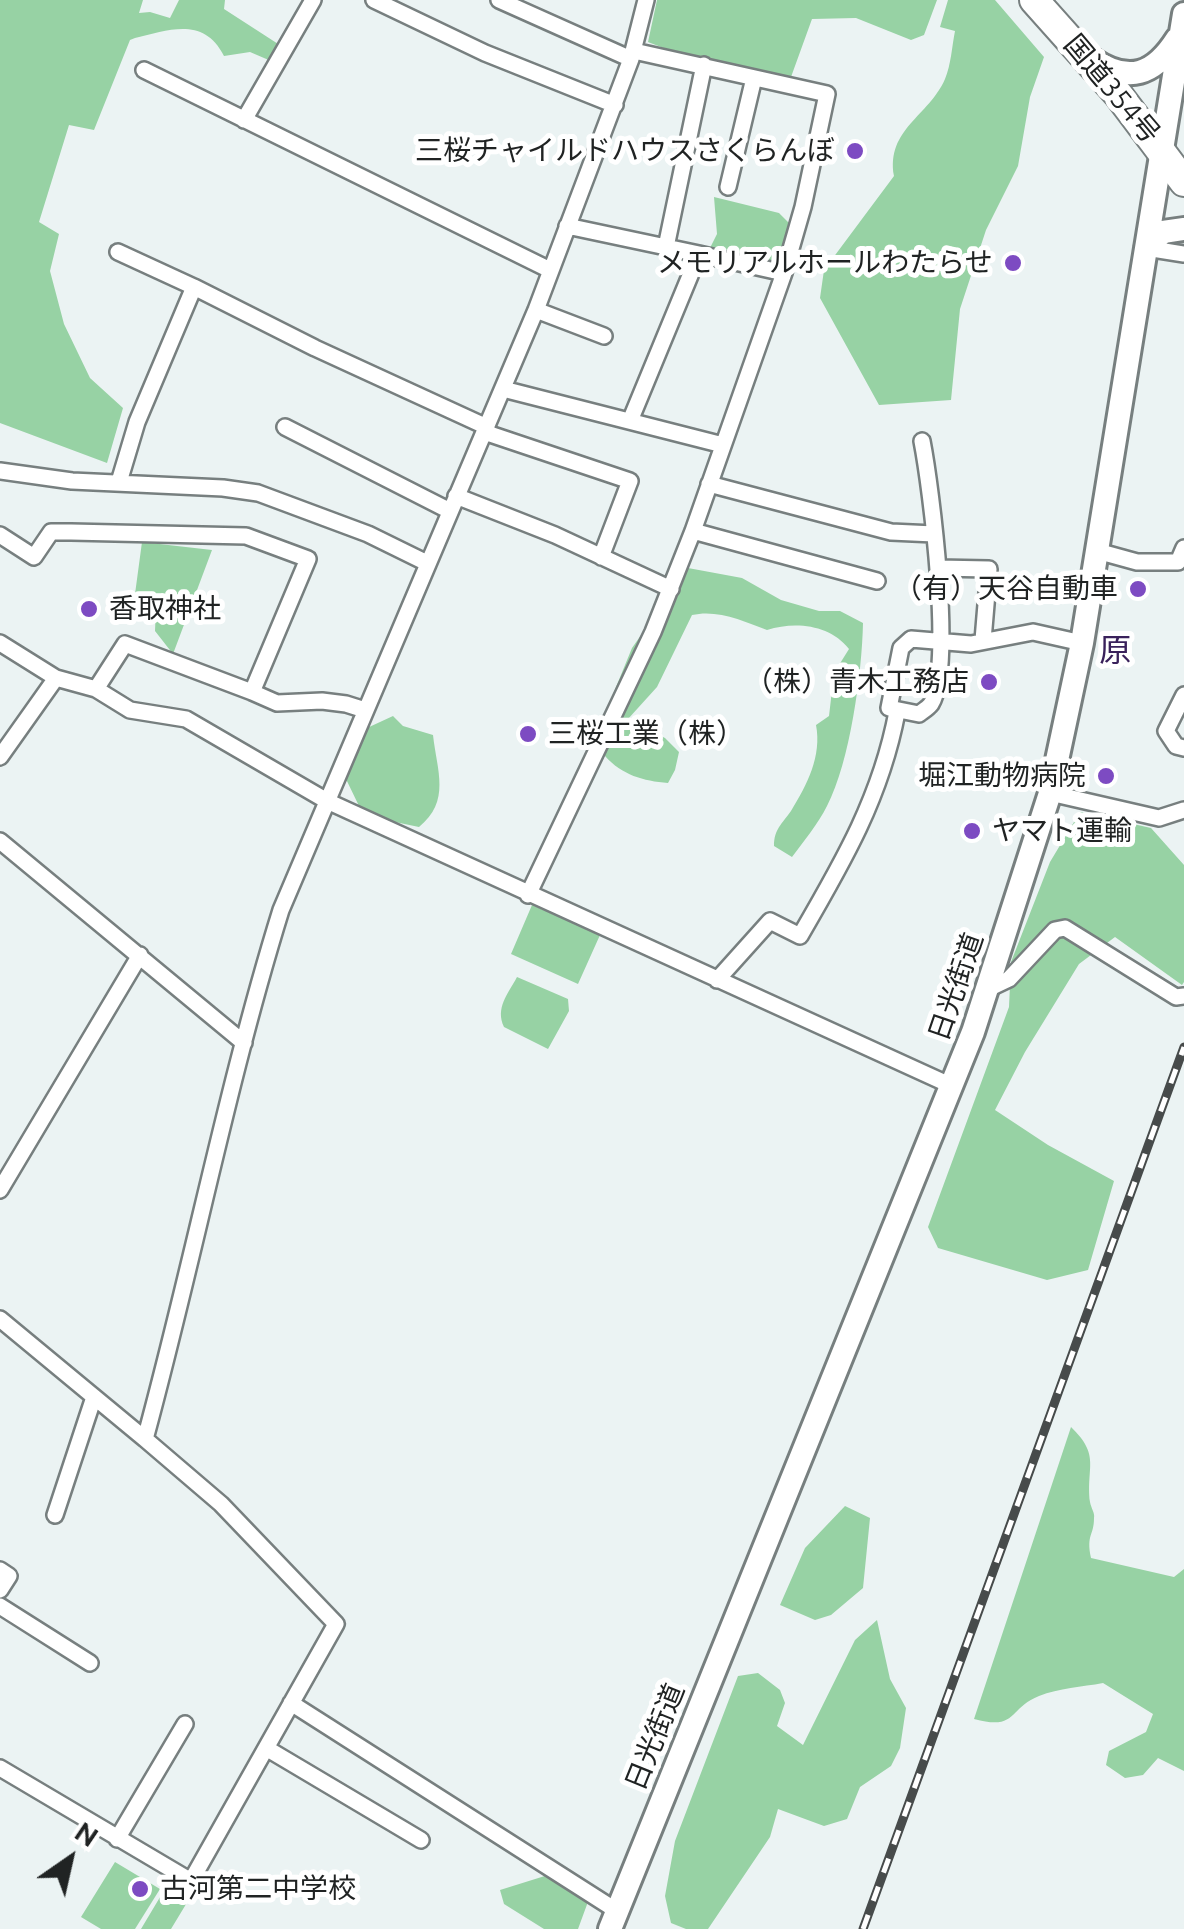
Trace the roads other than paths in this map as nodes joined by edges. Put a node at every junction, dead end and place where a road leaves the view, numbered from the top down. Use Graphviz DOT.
graph roads {
  1 [pos="313,0"];
  2 [pos="374,0"];
  3 [pos="500,0"];
  4 [pos="646,0"];
  5 [pos="1034,0"];
  6 [pos="1183,22"];
  7 [pos="1085,54"];
  8 [pos="633,55"];
  9 [pos="704,65"];
  10 [pos="144,70"];
  11 [pos="754,78"];
  12 [pos="615,106"];
  13 [pos="244,120"];
  14 [pos="1162,149"];
  15 [pos="1184,181"];
  16 [pos="728,187"];
  17 [pos="567,226"];
  18 [pos="1184,229"];
  19 [pos="666,247"];
  20 [pos="1146,248"];
  21 [pos="118,252"];
  22 [pos="699,254"];
  23 [pos="1184,254"];
  24 [pos="550,270"];
  25 [pos="784,273"];
  26 [pos="194,287"];
  27 [pos="536,310"];
  28 [pos="604,336"];
  29 [pos="503,389"];
  30 [pos="630,421"];
  31 [pos="285,426"];
  32 [pos="486,429"];
  33 [pos="922,441"];
  34 [pos="722,445"];
  35 [pos="0,471"];
  36 [pos="119,482"];
  37 [pos="709,484"];
  38 [pos="453,504"];
  39 [pos="693,531"];
  40 [pos="934,534"];
  41 [pos="0,535"];
  42 [pos="1184,548"];
  43 [pos="1097,551"];
  44 [pos="601,557"];
  45 [pos="427,562"];
  46 [pos="938,568"];
  47 [pos="878,581"];
  48 [pos="670,589"];
  49 [pos="940,640"];
  50 [pos="984,640"];
  51 [pos="1082,642"];
  52 [pos="0,643"];
  53 [pos="56,678"];
  54 [pos="96,689"];
  55 [pos="252,692"];
  56 [pos="1184,695"];
  57 [pos="365,710"];
  58 [pos="897,712"];
  59 [pos="1184,748"];
  60 [pos="0,757"];
  61 [pos="1050,793"];
  62 [pos="327,801"];
  63 [pos="1184,810"];
  64 [pos="0,840"];
  65 [pos="528,895"];
  66 [pos="140,956"];
  67 [pos="717,980"];
  68 [pos="988,988"];
  69 [pos="1184,996"];
  70 [pos="244,1043"];
  71 [pos="952,1086"];
  72 [pos="0,1190"];
  73 [pos="0,1319"];
  74 [pos="94,1397"];
  75 [pos="145,1439"];
  76 [pos="55,1516"];
  77 [pos="0,1570"];
  78 [pos="0,1590"];
  79 [pos="0,1606"];
  80 [pos="90,1663"];
  81 [pos="291,1702"];
  82 [pos="185,1724"];
  83 [pos="266,1748"];
  84 [pos="0,1768"];
  85 [pos="117,1838"];
  86 [pos="421,1840"];
  87 [pos="613,1920"];
  1 -- 13 [label="street"];
  2 -- 12 [label="street"];
  3 -- 8 [label="street"];
  4 -- 8 [label="street"];
  5 -- 7 [label="highway, 国道354号"];
  6 -- 7 [label="main road"];
  6 -- 14 [label="main road, 日光街道"];
  7 -- 14 [label="highway, 国道354号"];
  8 -- 9 [label="street"];
  8 -- 12 [label="street"];
  9 -- 11 [label="street"];
  9 -- 19 [label="street"];
  10 -- 13 [label="street"];
  11 -- 16 [label="street"];
  11 -- 25 [label="street"];
  12 -- 17 [label="street"];
  13 -- 24 [label="street"];
  14 -- 15 [label="highway, 国道354号"];
  14 -- 20 [label="main road, 日光街道"];
  17 -- 19 [label="street"];
  17 -- 24 [label="street"];
  18 -- 20 [label="main road"];
  19 -- 22 [label="street"];
  20 -- 23 [label="street"];
  20 -- 43 [label="main road, 日光街道"];
  21 -- 26 [label="street"];
  22 -- 25 [label="street"];
  22 -- 30 [label="street"];
  24 -- 27 [label="street"];
  25 -- 34 [label="street"];
  26 -- 32 [label="street"];
  26 -- 36 [label="street"];
  27 -- 28 [label="street"];
  27 -- 29 [label="street"];
  29 -- 30 [label="street"];
  29 -- 32 [label="street"];
  30 -- 34 [label="street"];
  31 -- 38 [label="street"];
  32 -- 38 [label="street"];
  32 -- 44 [label="street"];
  33 -- 40 [label="street"];
  34 -- 37 [label="street"];
  35 -- 36 [label="street"];
  36 -- 45 [label="street"];
  37 -- 39 [label="street"];
  37 -- 40 [label="street"];
  38 -- 44 [label="street"];
  38 -- 45 [label="street"];
  39 -- 47 [label="street"];
  39 -- 48 [label="street"];
  40 -- 46 [label="street"];
  41 -- 55 [label="street"];
  42 -- 43 [label="street"];
  43 -- 51 [label="main road, 日光街道"];
  44 -- 48 [label="street"];
  45 -- 57 [label="street"];
  46 -- 49 [label="street"];
  46 -- 50 [label="street"];
  48 -- 65 [label="street"];
  49 -- 50 [label="street"];
  49 -- 58 [label="street"];
  49 -- 58 [label="street"];
  50 -- 51 [label="street"];
  51 -- 61 [label="main road, 日光街道"];
  52 -- 53 [label="street"];
  53 -- 54 [label="street"];
  53 -- 60 [label="street"];
  54 -- 55 [label="street"];
  54 -- 62 [label="street"];
  55 -- 57 [label="street"];
  56 -- 59 [label="street"];
  57 -- 62 [label="street"];
  58 -- 67 [label="street"];
  61 -- 63 [label="street"];
  61 -- 68 [label="main road, 日光街道"];
  62 -- 65 [label="street"];
  62 -- 70 [label="street"];
  64 -- 66 [label="street"];
  65 -- 67 [label="street"];
  66 -- 70 [label="street"];
  66 -- 72 [label="street"];
  67 -- 71 [label="street"];
  68 -- 69 [label="street"];
  68 -- 71 [label="main road, 日光街道"];
  70 -- 75 [label="street"];
  71 -- 87 [label="main road, 日光街道"];
  73 -- 74 [label="street"];
  74 -- 75 [label="street"];
  74 -- 76 [label="street"];
  75 -- 81 [label="street"];
  77 -- 78 [label="street"];
  79 -- 80 [label="street"];
  81 -- 83 [label="street"];
  81 -- 87 [label="street"];
  82 -- 85 [label="street"];
  83 -- 85 [label="street"];
  83 -- 86 [label="street"];
  84 -- 85 [label="street"];
}
